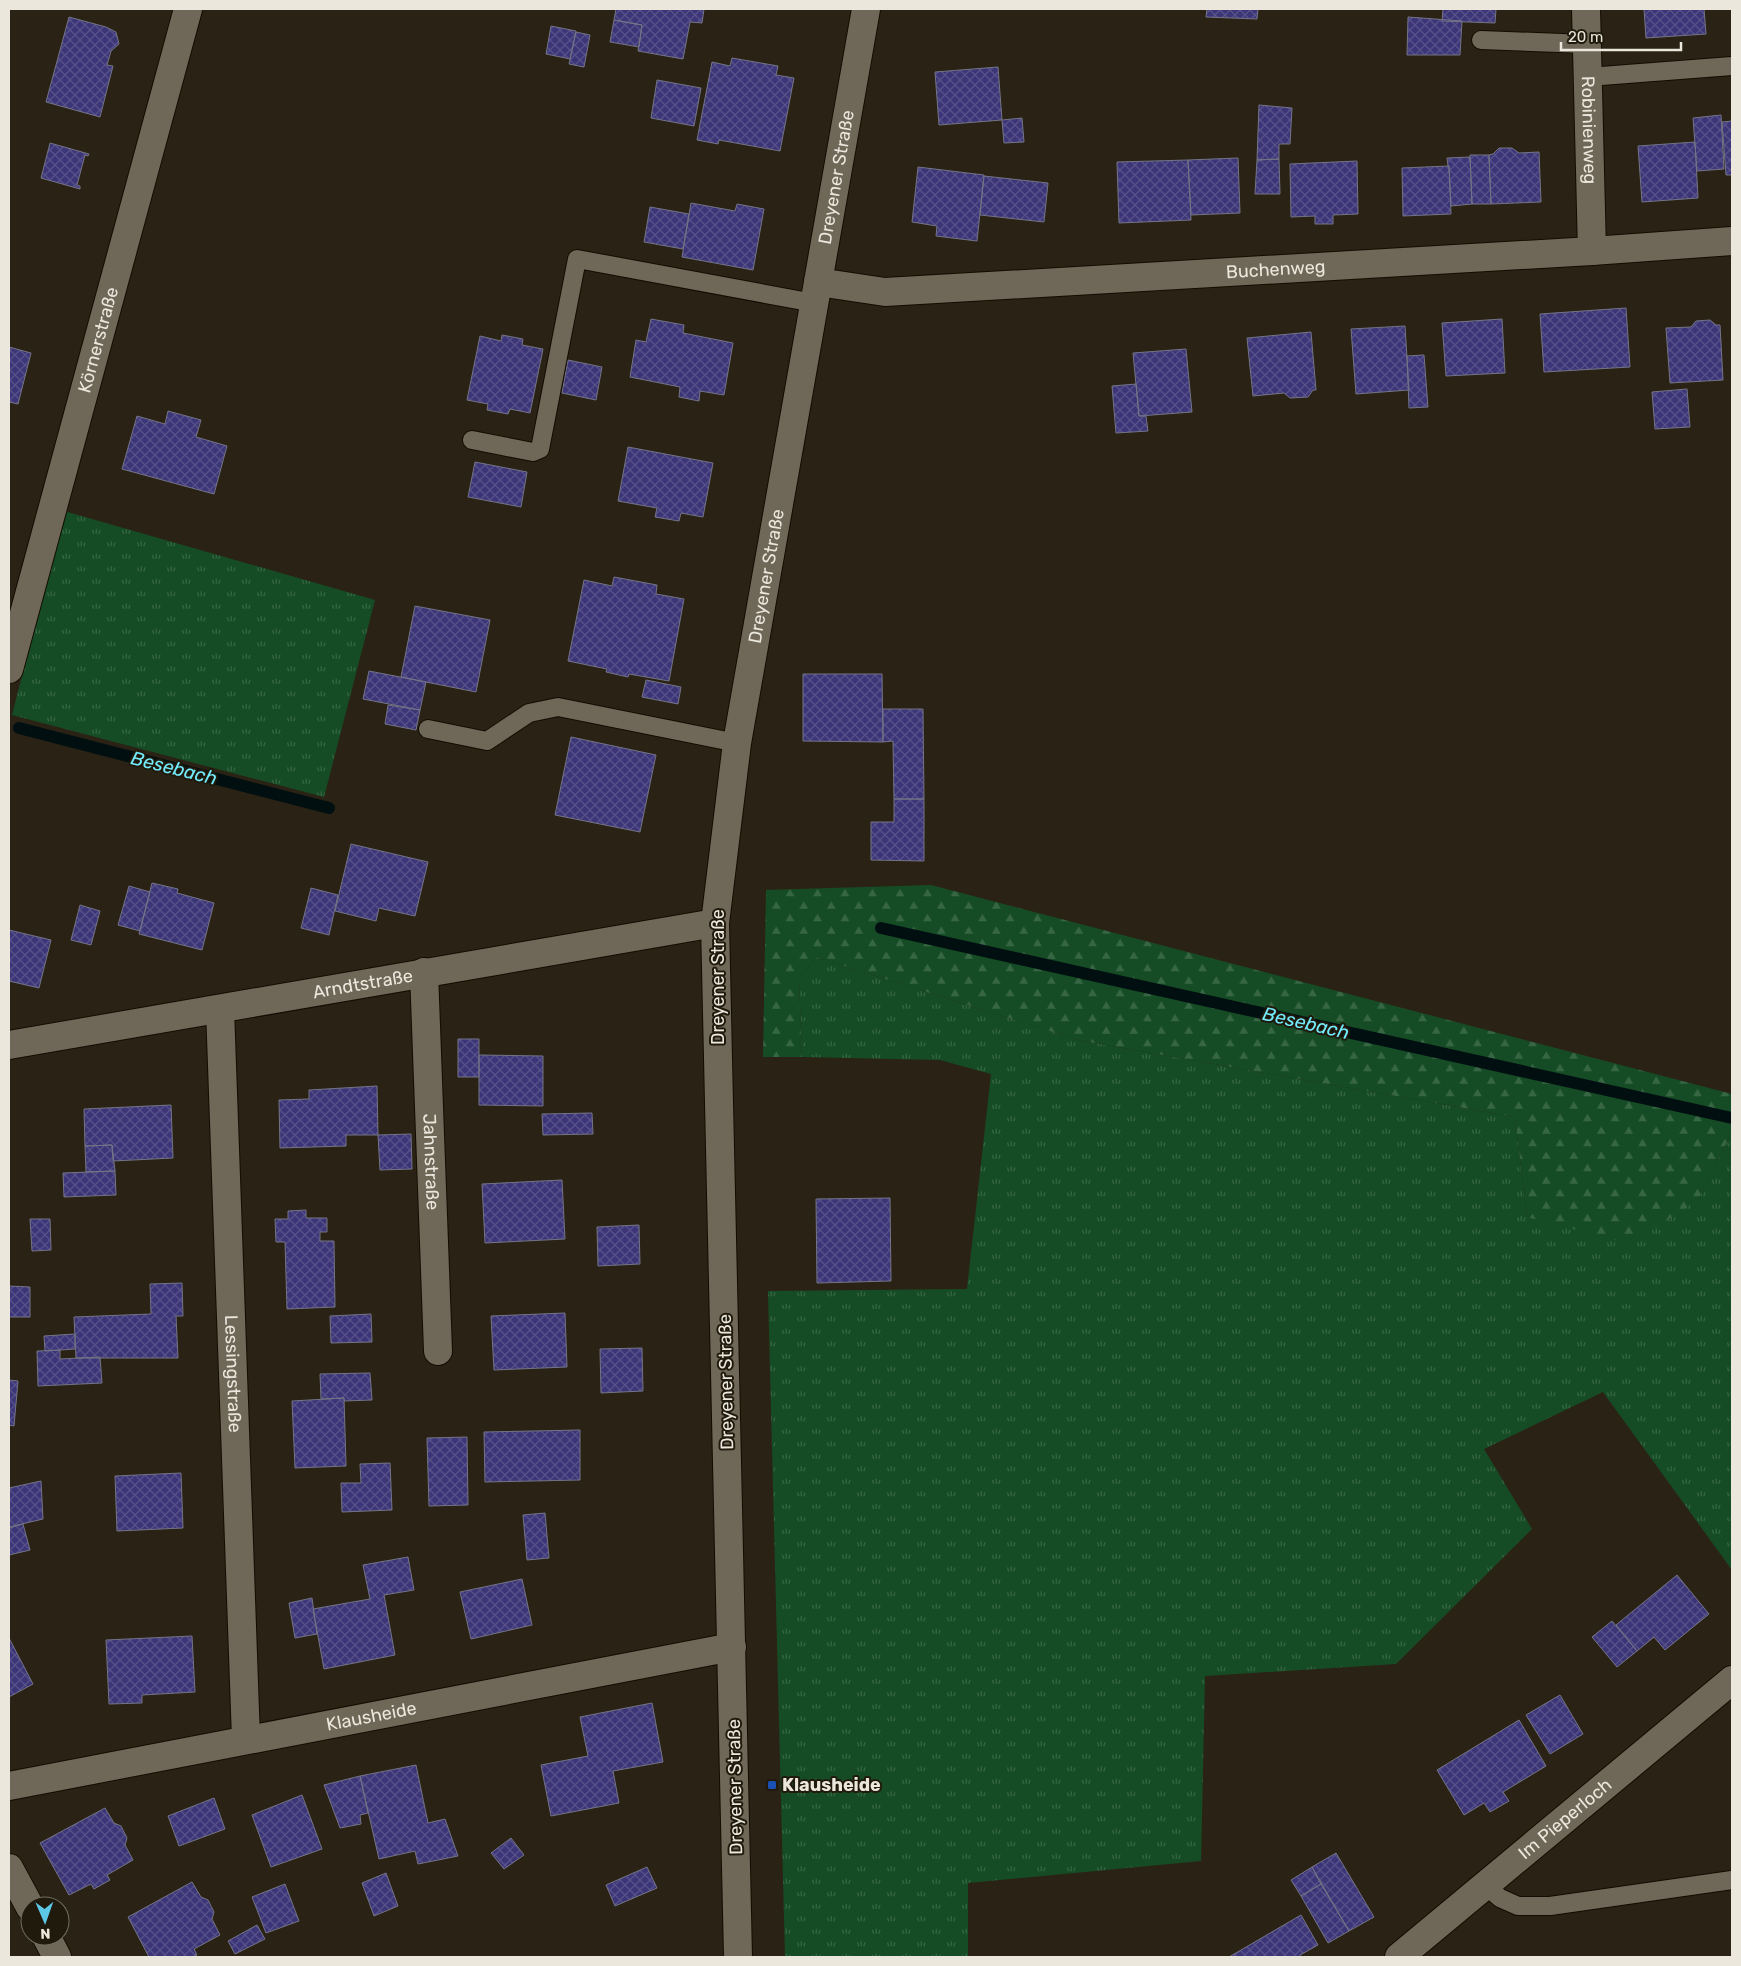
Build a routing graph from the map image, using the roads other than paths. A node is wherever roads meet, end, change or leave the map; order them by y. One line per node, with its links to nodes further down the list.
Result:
1 (188, 9): 12 (street, Körnerstraße)
2 (866, 9): 10 (street, Dreyener Straße)
3 (1586, 9): 5 (street, Robinienweg)
4 (1481, 40): 5 (lane)
5 (1587, 44): 7 (street, Robinienweg)
6 (1732, 66): 7 (lane)
7 (1588, 77): 9 (street, Robinienweg)
8 (1732, 241): 9 (street, Buchenweg)
9 (1592, 251): 10 (street, Buchenweg)
10 (816, 292): 11 (lane); 14 (street, Dreyener Straße)
11 (472, 440)
12 (9, 669)
13 (428, 729): 14 (lane)
14 (737, 743): 15 (street, Dreyener Straße)
15 (715, 923): 16 (street, Arndtstraße); 20 (street, Dreyener Straße)
16 (424, 972): 17 (street, Arndtstraße); 19 (street, Jahnstraße)
17 (220, 1009): 18 (street, Arndtstraße); 22 (street, Lessingstraße)
18 (9, 1045)
19 (438, 1352)
20 (732, 1647): 22 (street, Klausheide); 28 (street, Dreyener Straße)
21 (1732, 1680): 26 (street, Im Pieperloch)
22 (246, 1739): 23 (street, Klausheide)
23 (9, 1786)
24 (9, 1868): 27 (street)
25 (1732, 1880): 26 (lane)
26 (1485, 1885): 29 (street, Im Pieperloch)
27 (24, 1896)
28 (738, 1957)
29 (1399, 1957)

